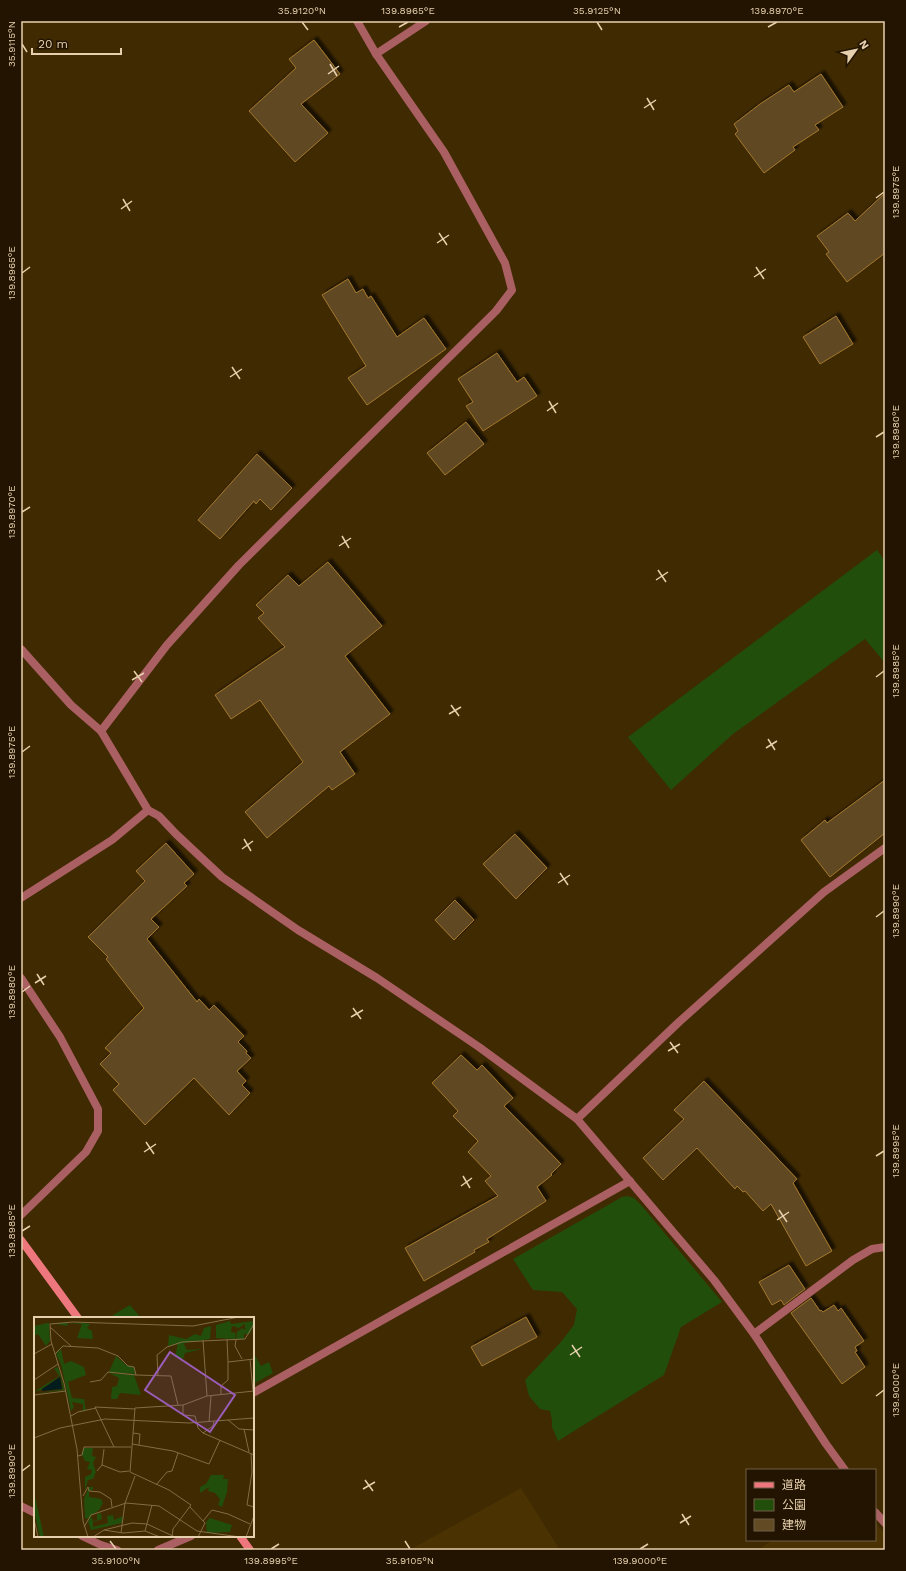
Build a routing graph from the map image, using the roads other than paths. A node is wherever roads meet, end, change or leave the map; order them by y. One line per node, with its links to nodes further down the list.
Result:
1 (357, 21): 3 (street)
2 (426, 21): 3 (street)
3 (376, 54): 5 (street)
4 (21, 650): 5 (street)
5 (101, 731): 6 (street)
6 (148, 810): 8 (street); 10 (street)
7 (885, 848): 10 (street)
8 (21, 898)
9 (21, 978): 12 (street)
10 (577, 1119): 11 (street)
11 (630, 1181): 16 (street); 17 (street)
12 (21, 1215)
13 (21, 1240): 15 (street)
14 (885, 1248): 16 (street)
15 (77, 1317)
16 (754, 1334): 18 (street)
17 (254, 1392)
18 (844, 1469)
19 (21, 1506): 20 (street)
20 (34, 1512)
21 (876, 1513): 22 (street)
22 (885, 1523)
23 (84, 1537): 26 (street)
24 (189, 1537): 27 (street)
25 (241, 1537): 28 (street)
26 (117, 1550)
27 (158, 1550)
28 (250, 1550)

